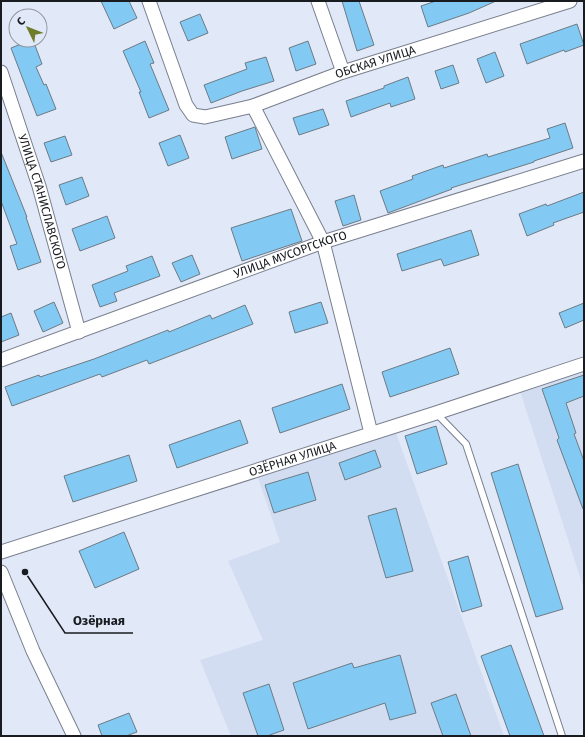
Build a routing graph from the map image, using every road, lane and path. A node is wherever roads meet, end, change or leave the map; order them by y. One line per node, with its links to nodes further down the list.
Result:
1 (149, 1): 6 (street, ОБСКАЯ УЛИЦА)
2 (318, 1): 5 (street)
3 (570, 1): 5 (street, ОБСКАЯ УЛИЦА)
4 (1, 72): 9 (street, УЛИЦА СТАНИСЛАВСКОГО)
5 (343, 72): 6 (street, ОБСКАЯ УЛИЦА)
6 (253, 106): 8 (street)
7 (584, 161): 8 (street, УЛИЦА МУСОРГСКОГО)
8 (323, 242): 9 (street, УЛИЦА МУСОРГСКОГО); 13 (street)
9 (79, 332): 10 (street, УЛИЦА МУСОРГСКОГО)
10 (1, 360)
11 (584, 364): 12 (street, ОЗЁРНАЯ УЛИЦА)
12 (436, 413): 13 (street, ОЗЁРНАЯ УЛИЦА); 17 (lane)
13 (371, 433): 14 (street, ОЗЁРНАЯ УЛИЦА)
14 (1, 552)
15 (1, 572): 16 (street)
16 (74, 736)
17 (562, 736)

